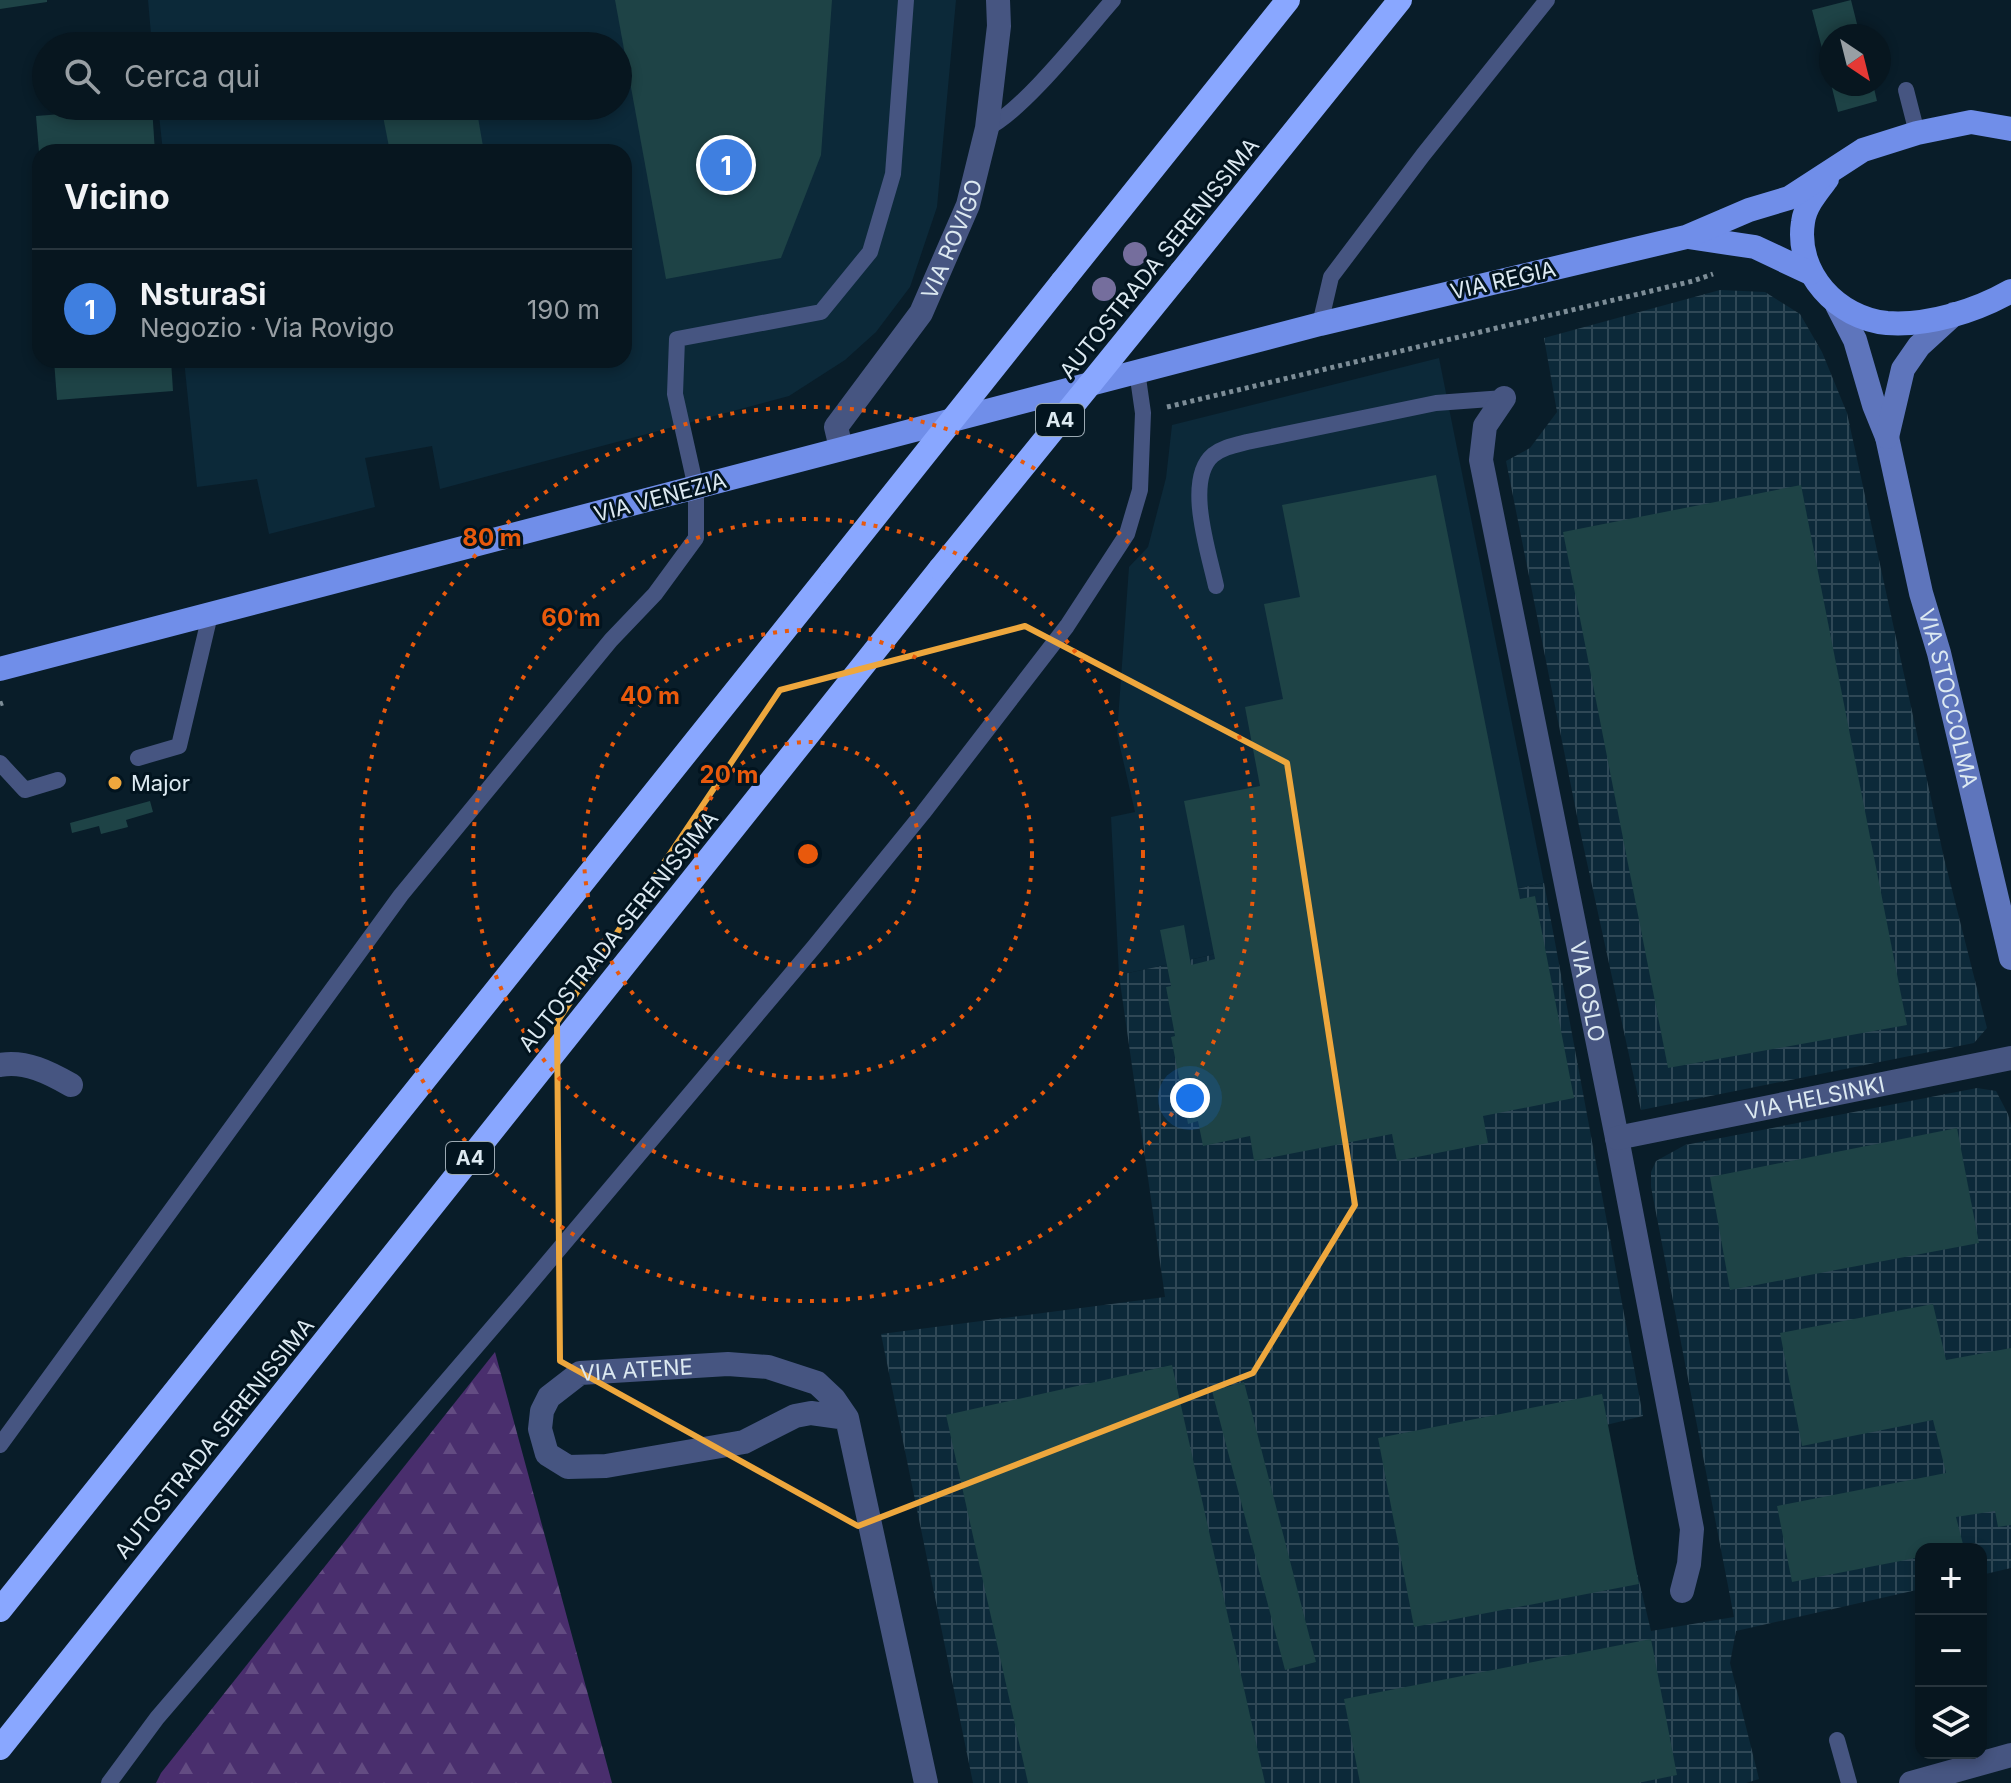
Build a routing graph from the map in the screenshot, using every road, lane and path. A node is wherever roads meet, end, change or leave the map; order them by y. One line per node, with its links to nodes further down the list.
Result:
1 (906, 0): 24 (lane)
2 (998, 0): 8 (street, VIA ROVIGO)
3 (1113, 0): 8 (lane)
4 (1288, 0): 39 (highway, bridge)
5 (1400, 0): 41 (highway, AUTOSTRADA SERENISSIMA / A4, bridge)
6 (1547, 0): 18 (lane)
7 (1906, 90): 10 (lane)
8 (987, 128): 23 (street, VIA ROVIGO)
9 (2011, 129): 10 (main road, VIA REGIA)
10 (1917, 133): 11 (main road, VIA REGIA)
11 (1833, 171): 12 (main road, VIA REGIA); 14 (main road, VIA REGIA)
12 (1686, 237): 13 (main road, VIA REGIA); 18 (main road, VIA REGIA)
13 (1755, 247): 14 (main road, VIA REGIA); 21 (path)
14 (1810, 273): 16 (main road, VIA REGIA)
15 (2011, 291): 17 (main road, VIA REGIA)
16 (1837, 305): 17 (main road, VIA REGIA); 22 (street, VIA STOCCOLMA)
17 (1954, 314): 22 (street, VIA STOCCOLMA)
18 (1320, 324): 19 (main road, VIA VENEZIA)
19 (1137, 371): 21 (lane); 23 (main road, VIA VENEZIA)
20 (1504, 398): 25 (lane); 35 (street, VIA OSLO)
21 (1143, 413): 43 (lane)
22 (1887, 437): 31 (street, VIA STOCCOLMA)
23 (841, 448): 24 (main road, VIA VENEZIA)
24 (696, 488): 26 (main road, VIA VENEZIA); 37 (lane)
25 (1216, 586)
26 (210, 615): 27 (main road, VIA VENEZIA); 28 (lane)
27 (0, 669)
28 (138, 758)
29 (0, 763): 30 (lane)
30 (58, 780)
31 (2011, 958)
32 (2011, 1058): 35 (street, VIA HELSINKI)
33 (0, 1065): 34 (street)
34 (71, 1085)
35 (1617, 1138): 38 (street, VIA OSLO)
36 (847, 1418): 36 (street, VIA ATENE); 44 (street, VIA ATENE)
37 (0, 1445)
38 (1682, 1591)
39 (0, 1610)
40 (1837, 1740): 45 (lane)
41 (0, 1748)
42 (2011, 1755): 46 (street)
43 (109, 1783)
44 (926, 1783)
45 (1849, 1783)
46 (1911, 1783)

